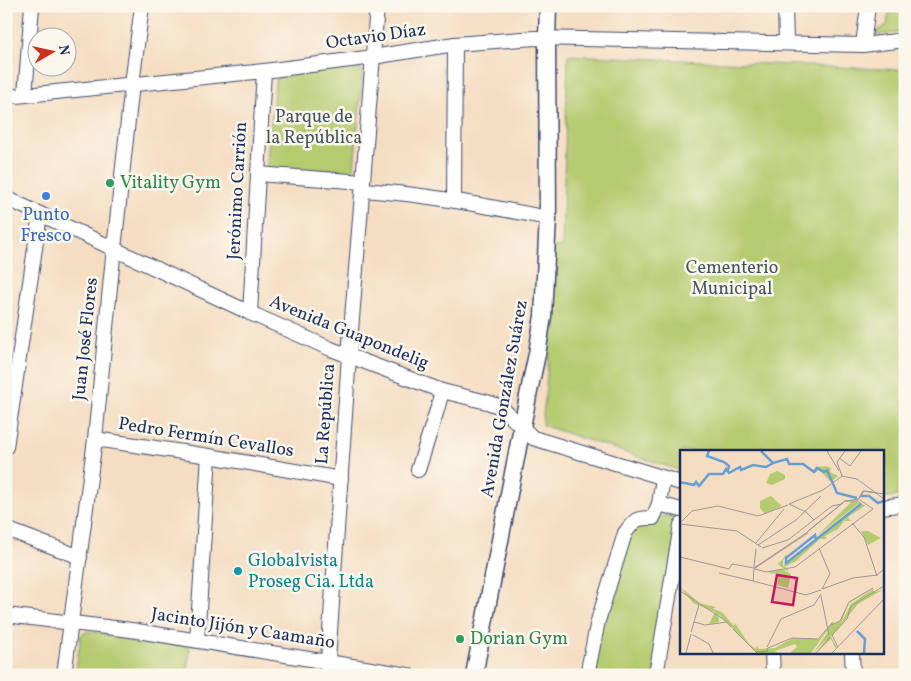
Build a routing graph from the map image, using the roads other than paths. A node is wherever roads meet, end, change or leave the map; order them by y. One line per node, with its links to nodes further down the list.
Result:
1 (32, 6): 15 (street)
2 (142, 6): 14 (street, Juan José Flores)
3 (377, 6): 12 (street, La República)
4 (548, 6): 7 (main road, Avenida González Suárez)
5 (785, 6): 9 (street)
6 (868, 6): 11 (street)
7 (547, 39): 9 (street, Octavio Díaz); 10 (street, Octavio Díaz); 22 (main road, Avenida González Suárez)
8 (905, 40): 11 (street, Octavio Díaz)
9 (786, 43): 11 (street, Octavio Díaz)
10 (455, 44): 12 (street, Octavio Díaz); 20 (street)
11 (863, 45)
12 (374, 57): 13 (street, Octavio Díaz); 18 (street, La República)
13 (264, 71): 14 (street, Octavio Díaz); 17 (street, Jerónimo Carrión)
14 (132, 84): 15 (street, Octavio Díaz); 23 (street, Juan José Flores)
15 (25, 95): 16 (street, Octavio Díaz)
16 (6, 97)
17 (258, 174): 18 (street); 24 (street, Jerónimo Carrión)
18 (363, 186): 20 (street); 25 (street, La República)
19 (6, 198): 21 (street, Avenida Guapondelig)
20 (454, 200): 22 (street)
21 (40, 214): 23 (street, Avenida Guapondelig); 29 (street)
22 (548, 218): 27 (main road, Avenida González Suárez)
23 (115, 250): 24 (street, Avenida Guapondelig); 28 (street, Juan José Flores)
24 (250, 313): 25 (street, Avenida Guapondelig)
25 (349, 356): 26 (street, Avenida Guapondelig); 33 (street, La República)
26 (442, 391): 27 (street, Avenida Guapondelig); 31 (street)
27 (522, 428): 32 (street, Avenida Guapondelig); 50 (main road, Avenida González Suárez)
28 (95, 439): 30 (street, Pedro Fermín Cevallos); 41 (street, Juan José Flores)
29 (6, 447)
30 (209, 456): 33 (street, Pedro Fermín Cevallos); 44 (street)
31 (418, 470)
32 (663, 478): 34 (street, Avenida Guapondelig); 35 (street)
33 (341, 479): 47 (street, La República)
34 (680, 483)
35 (659, 504): 38 (street); 51 (street)
36 (905, 504): 37 (street)
37 (884, 507)
38 (680, 510)
39 (6, 529): 41 (street)
40 (680, 531): 52 (street)
41 (80, 557): 43 (street, Juan José Flores)
42 (6, 615): 43 (street, Jacinto Jijón y Caamaño)
43 (72, 623): 44 (street, Jacinto Jijón y Caamaño); 48 (street, Juan José Flores)
44 (197, 640): 47 (street, Jacinto Jijón y Caamaño)
45 (772, 654): 53 (street)
46 (852, 654): 54 (street)
47 (328, 668): 49 (street, Jacinto Jijón y Caamaño)
48 (64, 675)
49 (408, 675)
50 (474, 675)
51 (587, 675)
52 (656, 675)
53 (773, 675)
54 (853, 675)

